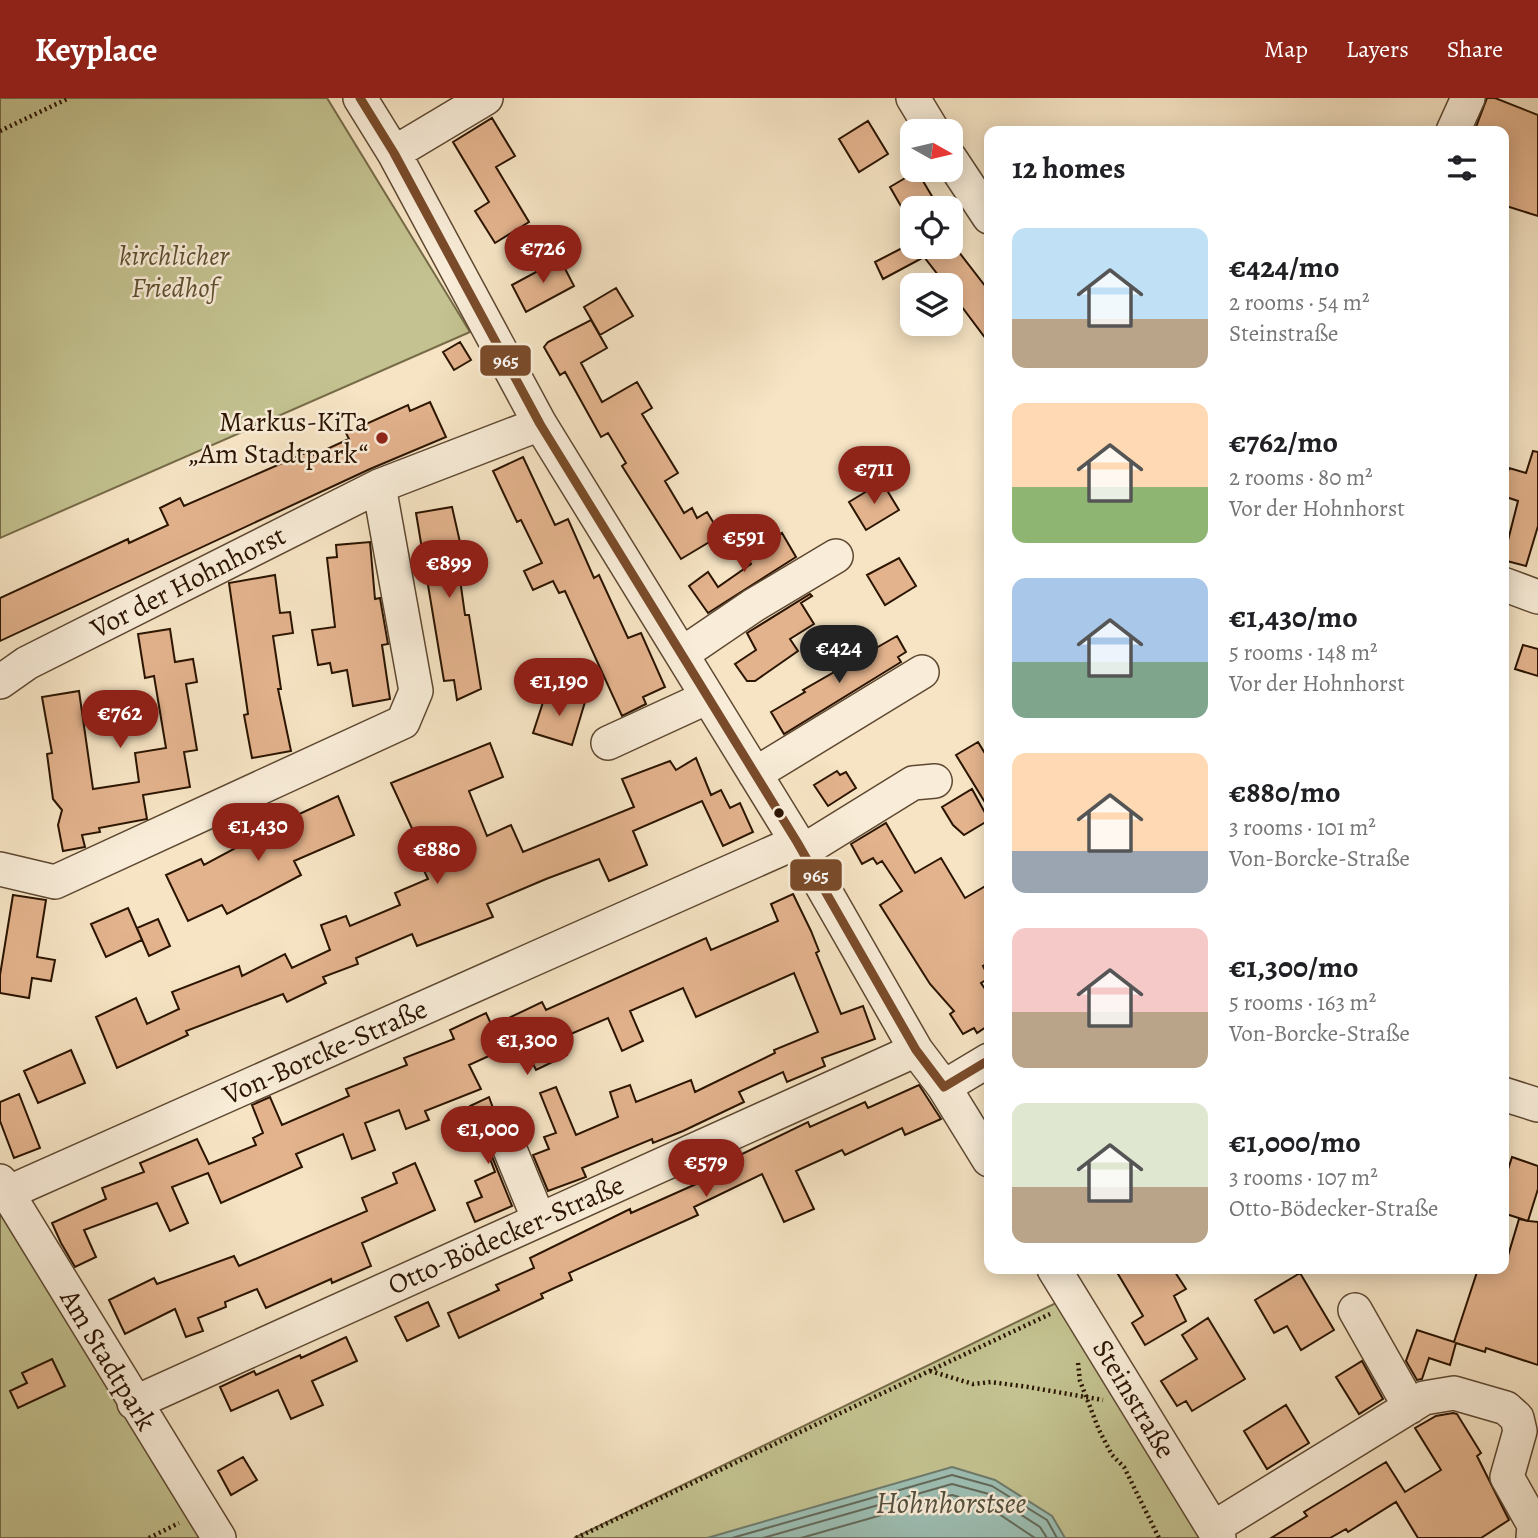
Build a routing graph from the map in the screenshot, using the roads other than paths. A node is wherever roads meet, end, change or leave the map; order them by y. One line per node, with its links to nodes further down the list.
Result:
1 (360, 98): 7 (street)
2 (485, 98): 7 (street)
3 (913, 98): 5 (street)
4 (1468, 98): 6 (street)
5 (926, 119)
6 (1455, 126)
7 (394, 153): 10 (street)
8 (963, 178): 9 (street)
9 (984, 209)
10 (540, 424): 11 (street, Vor der Hohnhorst); 15 (street)
11 (379, 486): 17 (street, Vor der Hohnhorst); 23 (street)
12 (836, 556): 15 (street)
13 (1509, 586): 14 (street)
14 (1538, 597)
15 (682, 654): 18 (street)
16 (922, 672): 20 (street)
17 (0, 682)
18 (708, 697): 19 (street); 20 (street)
19 (608, 743)
20 (755, 774): 22 (street)
21 (934, 781): 22 (street, Von-Borcke-Straße)
22 (800, 847): 24 (street); 31 (street, Von-Borcke-Straße)
23 (0, 869)
24 (916, 1050): 26 (street); 32 (street, Otto-Bödecker-Straße)
25 (984, 1063): 26 (street)
26 (944, 1087): 30 (street)
27 (1509, 1096): 28 (street)
28 (1538, 1105)
29 (509, 1147): 32 (street)
30 (984, 1152)
31 (4, 1187): 35 (street, Am Stadtpark)
32 (539, 1220): 35 (street, Otto-Bödecker-Straße)
33 (1057, 1274): 37 (street, Steinstraße)
34 (1355, 1310): 36 (street)
35 (134, 1403): 38 (street, Am Stadtpark)
36 (1410, 1407): 37 (street, Steinstraße); 39 (street, Steinstraße)
37 (1216, 1533)
38 (219, 1538)
39 (1533, 1538)

